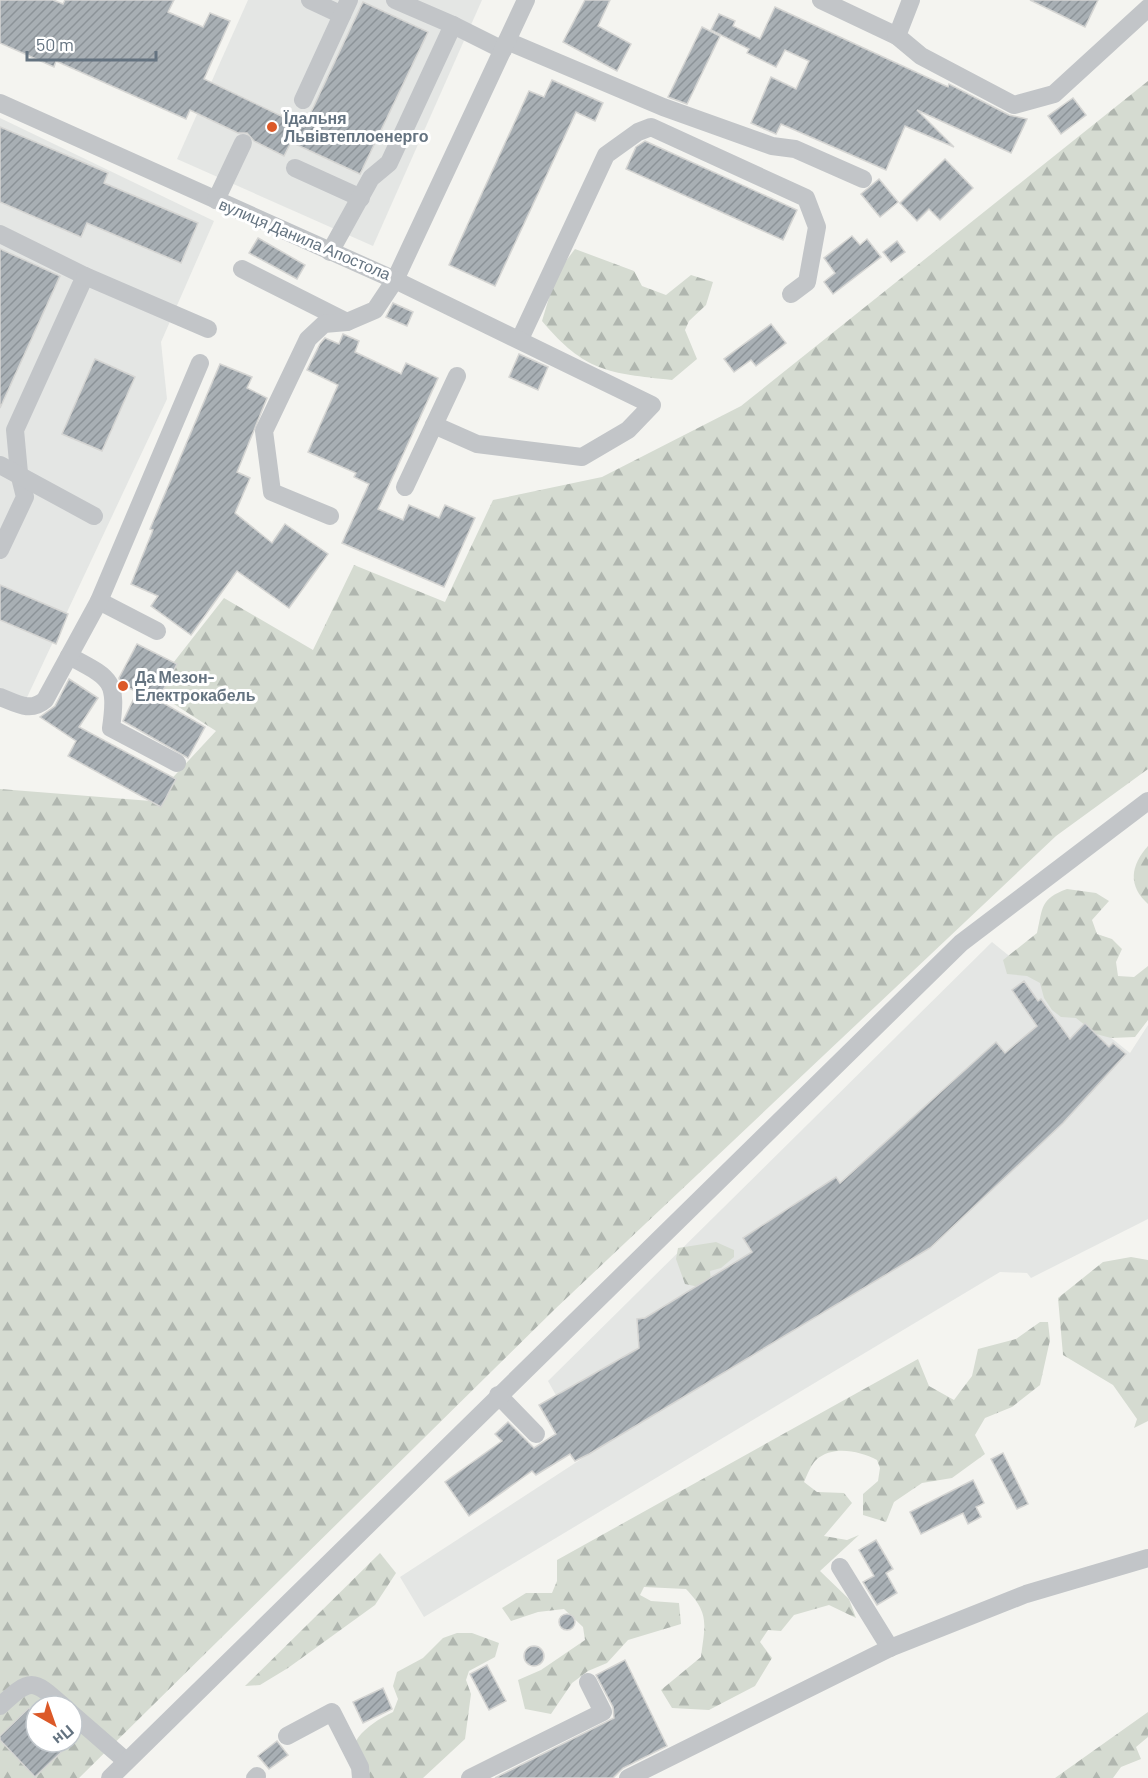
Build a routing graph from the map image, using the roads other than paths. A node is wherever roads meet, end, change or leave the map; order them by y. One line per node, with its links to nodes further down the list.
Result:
1 (310, 0): 6 (street)
2 (394, 0): 8 (street)
3 (526, 0): 10 (street, вулиця Данила Апостола)
4 (821, 0): 9 (street)
5 (911, 0): 9 (street)
6 (345, 8): 11 (street)
7 (1148, 8): 9 (street)
8 (453, 25): 10 (street); 16 (street)
9 (897, 36)
10 (505, 45): 15 (street); 22 (street, вулиця Данила Апостола)
11 (303, 100)
12 (0, 103): 17 (street, вулиця Данила Апостола)
13 (243, 143): 17 (street)
14 (295, 168): 16 (street)
15 (863, 179)
16 (362, 198): 19 (street)
17 (216, 200): 19 (street, вулиця Данила Апостола)
18 (0, 234): 21 (street)
19 (330, 252): 22 (street, вулиця Данила Апостола)
20 (242, 270): 24 (street)
21 (85, 276): 25 (street); 31 (street)
22 (395, 280): 24 (street); 26 (street)
23 (791, 294): 26 (street)
24 (347, 322): 34 (street)
25 (208, 329)
26 (520, 339): 29 (street)
27 (200, 363): 36 (street)
28 (457, 376): 29 (street)
29 (434, 425): 32 (street)
30 (0, 465): 31 (street)
31 (19, 473): 33 (street); 35 (street)
32 (405, 487)
33 (94, 516)
34 (330, 516)
35 (0, 550)
36 (99, 601): 37 (street); 38 (street)
37 (157, 631)
38 (69, 656): 39 (street); 40 (street)
39 (0, 697)
40 (177, 763)
41 (1148, 801): 42 (street)
42 (498, 1395): 43 (street); 52 (street)
43 (536, 1434)
44 (1148, 1558): 46 (street)
45 (840, 1567): 46 (street)
46 (890, 1648): 56 (street)
47 (588, 1682): 55 (street)
48 (50, 1694): 49 (street)
49 (0, 1706)
50 (84, 1724): 52 (street)
51 (287, 1736): 54 (street)
52 (126, 1761): 53 (street)
53 (110, 1778)
54 (361, 1778)
55 (470, 1778)
56 (628, 1778)

